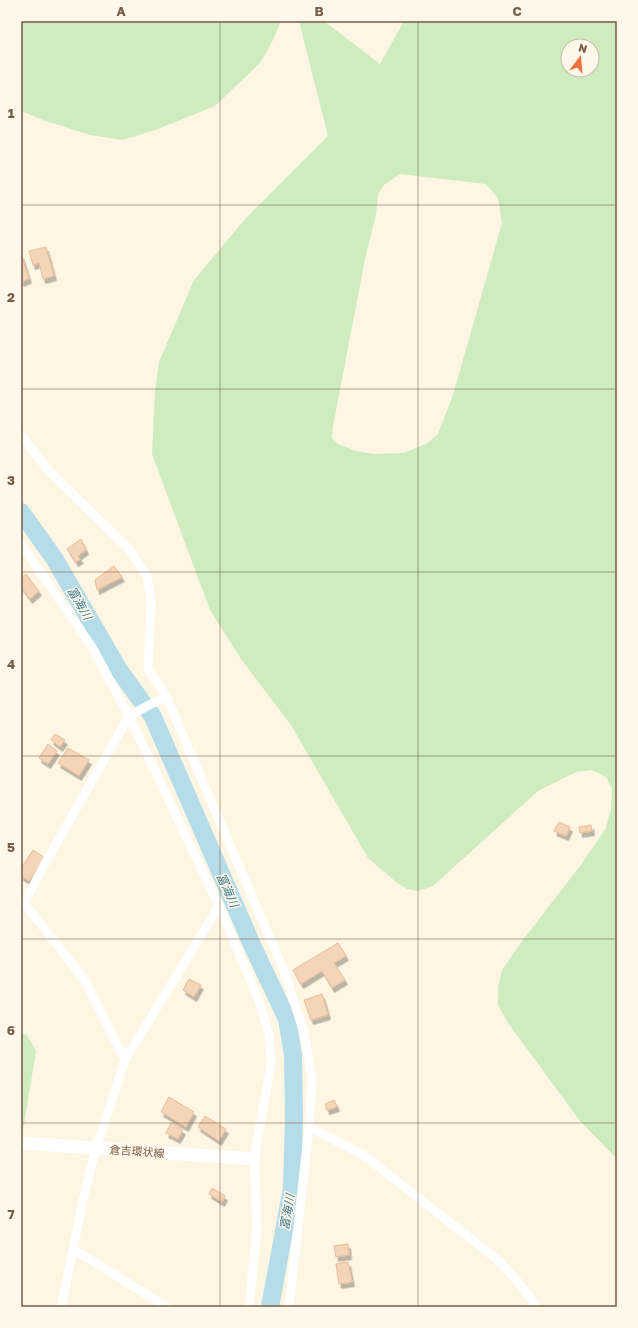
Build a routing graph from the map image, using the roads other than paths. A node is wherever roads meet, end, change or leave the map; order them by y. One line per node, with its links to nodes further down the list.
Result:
1 (21, 435): 3 (street)
2 (21, 544): 4 (street)
3 (164, 696): 4 (street); 7 (street)
4 (132, 715): 5 (street); 6 (street)
5 (219, 906): 6 (street); 10 (street)
6 (125, 1060): 9 (street)
7 (309, 1127): 15 (street); 16 (street)
8 (21, 1143): 9 (main road, 倉吉環状線)
9 (96, 1148): 10 (main road, 倉吉環状線); 11 (street)
10 (254, 1159): 14 (street)
11 (73, 1250): 12 (street); 13 (street)
12 (62, 1307)
13 (167, 1307)
14 (249, 1307)
15 (289, 1307)
16 (537, 1307)

